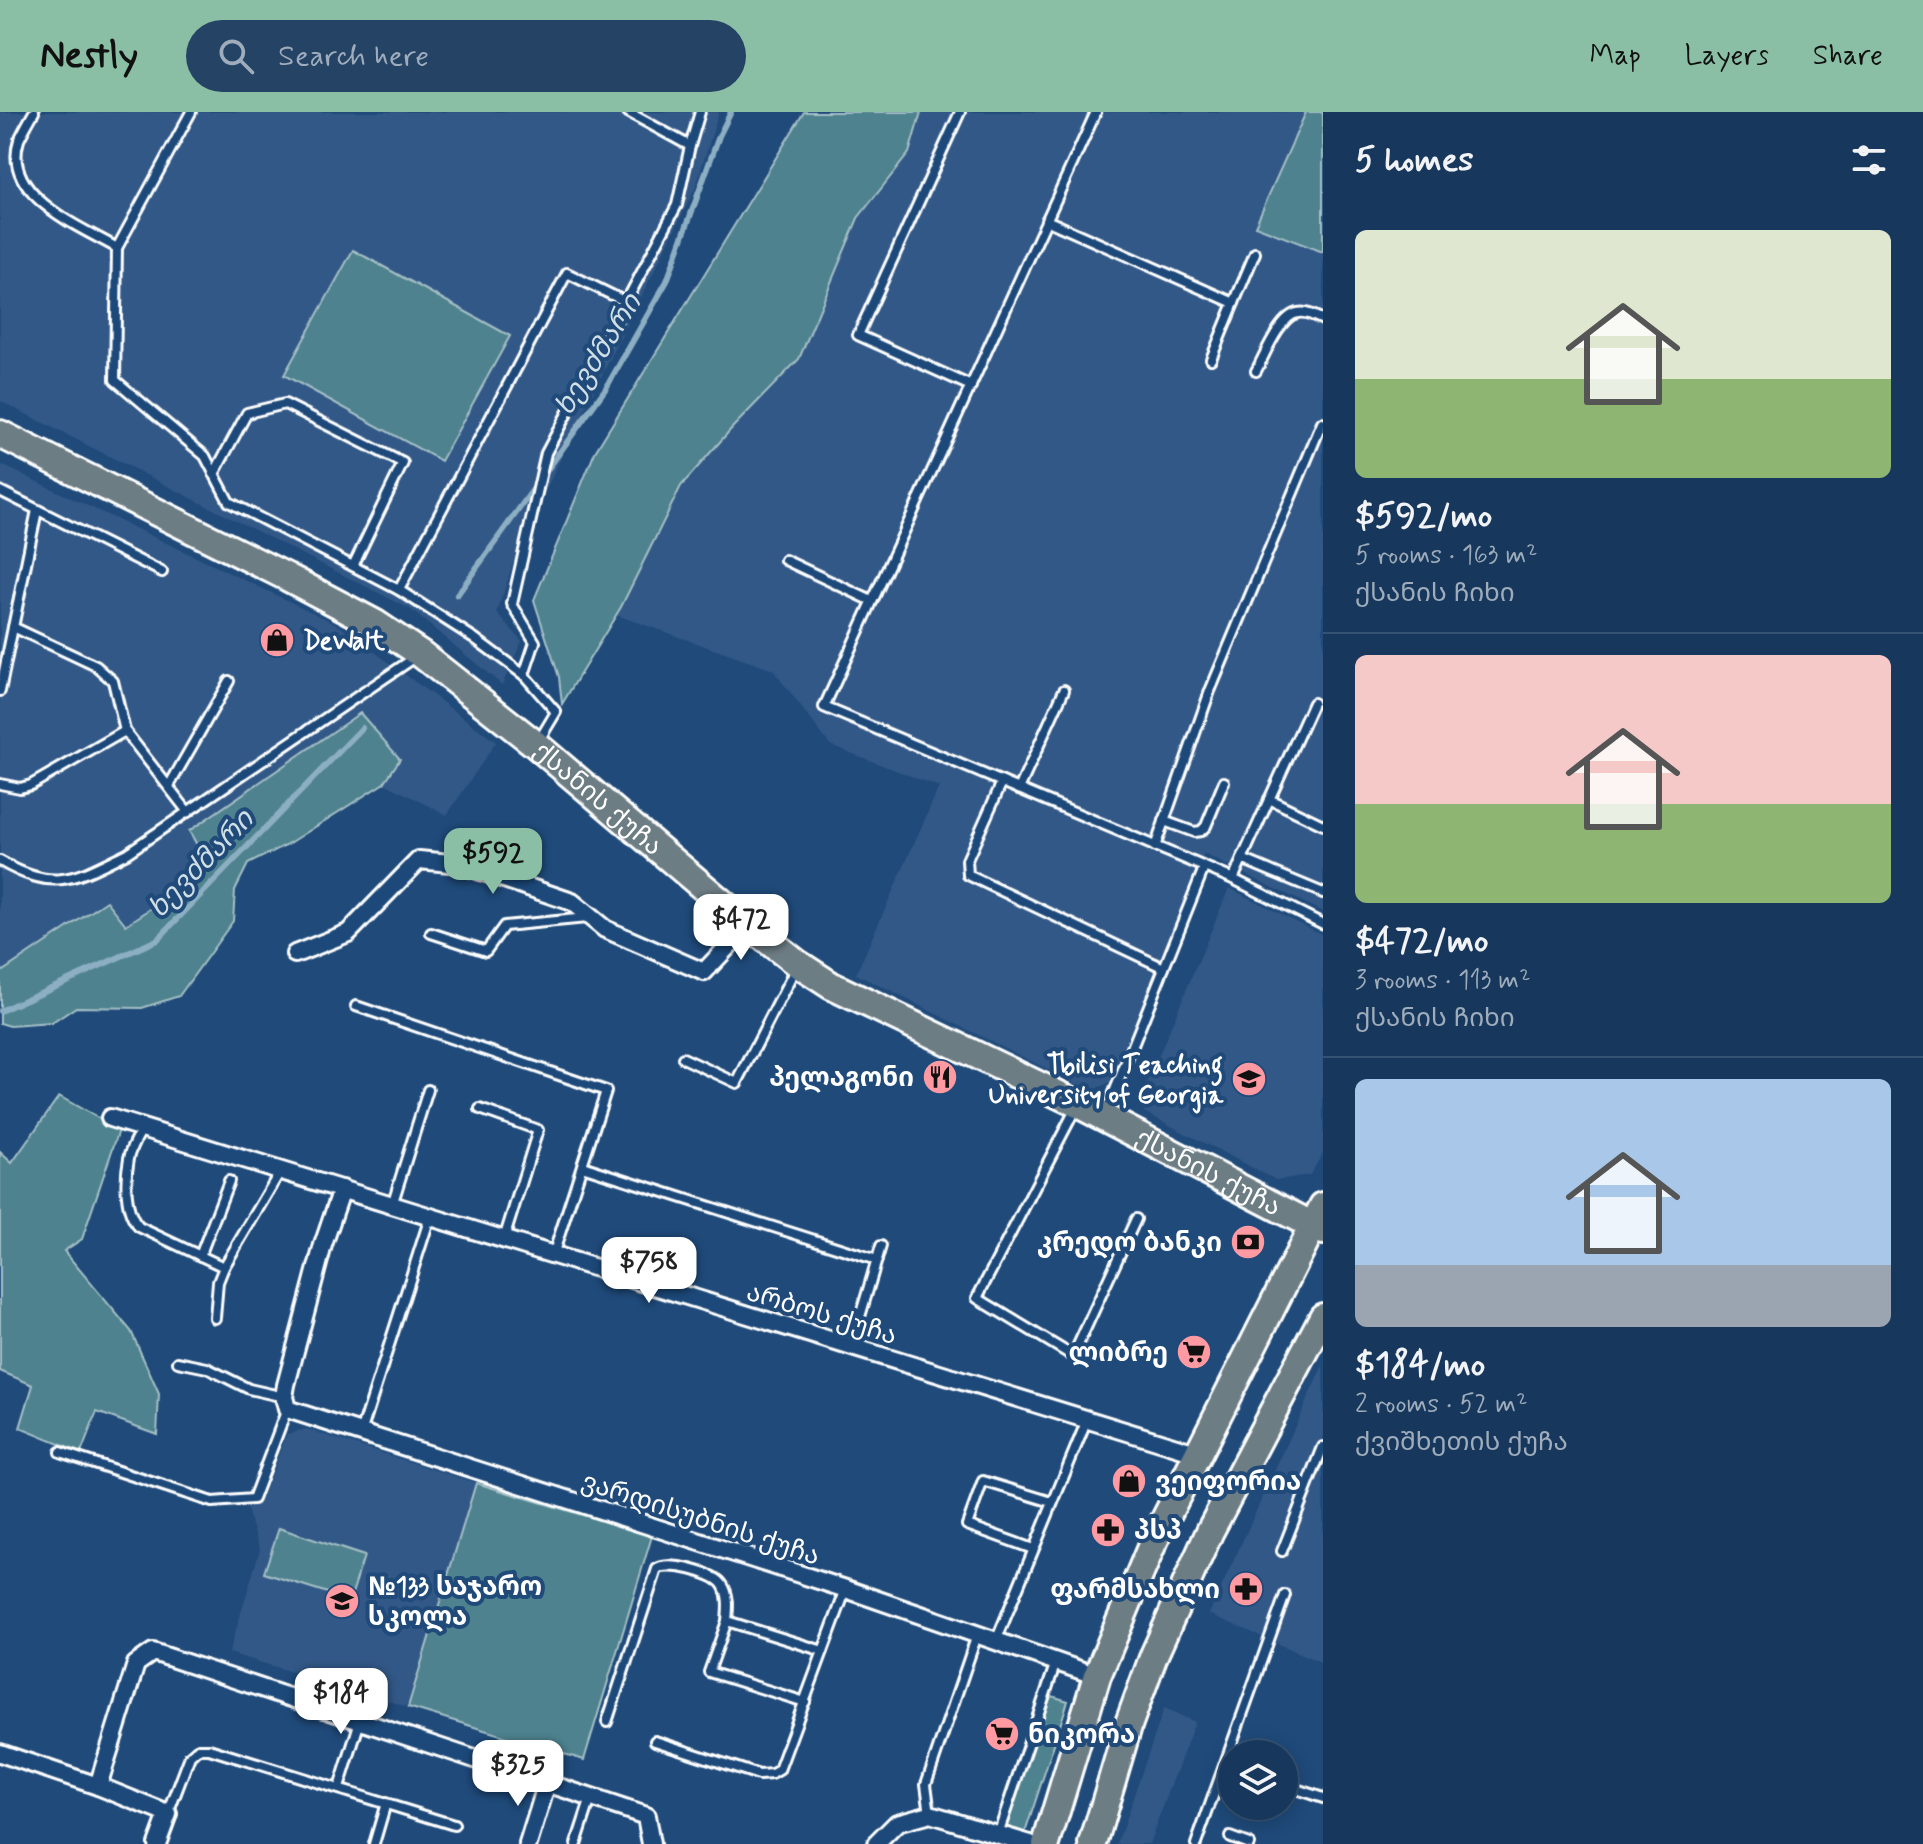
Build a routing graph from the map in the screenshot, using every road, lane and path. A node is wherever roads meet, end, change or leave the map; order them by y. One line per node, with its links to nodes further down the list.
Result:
1 (34, 112): 9 (lane)
2 (191, 112): 9 (lane)
3 (628, 112): 7 (lane)
4 (700, 112): 7 (lane)
5 (960, 112): 16 (lane)
6 (1096, 112): 8 (lane)
7 (690, 146): 11 (lane)
8 (1046, 220): 12 (lane); 16 (lane)
9 (117, 248): 19 (lane)
10 (1255, 253): 12 (lane)
11 (626, 302): 25 (lane); 29 (lane)
12 (1234, 303): 14 (lane)
13 (1323, 320): 15 (lane)
14 (1211, 359)
15 (1256, 371)
16 (971, 386): 26 (lane)
17 (1322, 423): 43 (lane)
18 (0, 434): 28 (main road, ქსანის ქუჩა)
19 (214, 474): 23 (lane); 23 (lane)
20 (0, 491): 21 (lane)
21 (37, 510): 24 (lane); 27 (lane)
22 (785, 560): 26 (lane)
23 (353, 566): 25 (lane)
24 (162, 572)
25 (399, 590): 29 (lane)
26 (872, 601): 36 (lane)
27 (13, 627): 32 (lane); 34 (lane)
28 (421, 654): 35 (main road, ქსანის ქუჩა); 42 (lane)
29 (524, 675): 35 (lane)
30 (229, 681): 39 (lane)
31 (1064, 690): 40 (lane)
32 (0, 691)
33 (1313, 703): 41 (lane)
34 (125, 731): 38 (lane); 39 (lane)
35 (535, 744): 53 (main road, ქსანის ქუჩა)
36 (1002, 782): 40 (lane); 57 (lane)
37 (1224, 782): 43 (lane)
38 (0, 784)
39 (169, 786): 42 (lane)
40 (1019, 789): 45 (lane)
41 (1269, 799): 44 (lane); 46 (lane)
42 (188, 812): 47 (lane)
43 (1164, 821): 45 (lane)
44 (1323, 825)
45 (1155, 847): 48 (lane)
46 (1242, 859): 49 (lane); 50 (lane)
47 (0, 861)
48 (1204, 868): 49 (lane); 57 (lane)
49 (1233, 879): 52 (lane)
50 (1323, 893)
51 (588, 917): 53 (street); 54 (lane); 55 (street)
52 (1323, 924)
53 (748, 925): 56 (main road, ქსანის ქუჩა)
54 (431, 933)
55 (295, 954)
56 (798, 964): 59 (lane); 61 (main road, ქსანის ქუჩა)
57 (1164, 968): 63 (lane)
58 (356, 1006): 66 (lane)
59 (683, 1058)
60 (428, 1090): 70 (lane)
61 (1078, 1104): 63 (main road, ქსანის ქუჩა); 72 (lane)
62 (480, 1109): 74 (lane)
63 (1104, 1117): 73 (main road, ქსანის ქუჩა)
64 (110, 1118): 65 (street, არბოს ქუჩა)
65 (142, 1128): 67 (street, არბოს ქუჩა); 77 (lane)
66 (582, 1166): 76 (lane); 78 (lane)
67 (281, 1170): 69 (street, არბოს ქუჩა); 79 (lane)
68 (229, 1181): 77 (lane)
69 (342, 1189): 70 (street, არბოს ქუჩა); 84 (street)
70 (392, 1205): 71 (street, არბოს ქუჩა)
71 (430, 1217): 74 (street, არბოს ქუჩა); 86 (lane)
72 (1136, 1219)
73 (1320, 1221): 89 (main road)
74 (504, 1239): 76 (street, არბოს ქუჩა)
75 (881, 1246): 78 (lane)
76 (553, 1255): 82 (street, არბოს ქუჩა)
77 (200, 1256): 79 (lane)
78 (877, 1260): 82 (lane)
79 (224, 1267): 80 (lane)
80 (215, 1318)
81 (1322, 1326): 101 (main road)
82 (851, 1347): 85 (street, არბოს ქუჩა)
83 (178, 1362): 84 (lane)
84 (286, 1403): 86 (street, ვარდისუბნის ქუჩა); 88 (lane)
85 (1088, 1419): 89 (street, არბოს ქუჩა); 90 (lane)
86 (361, 1434): 93 (street, ვარდისუბნის ქუჩა)
87 (1323, 1447): 92 (lane)
88 (60, 1452)
89 (1199, 1454): 98 (main road)
90 (1052, 1502): 91 (lane); 91 (lane)
91 (1033, 1549): 97 (lane)
92 (1282, 1551)
93 (846, 1589): 96 (street, ვარდისუბნის ქუჩა); 99 (lane)
94 (1285, 1595): 131 (lane)
95 (727, 1621): 99 (lane); 103 (lane); 106 (lane)
96 (977, 1635): 97 (street, ვარდისუბნის ქუჩა); 118 (lane)
97 (996, 1641): 100 (street, ვარდისუბნის ქუჩა)
98 (1109, 1649): 101 (main road); 102 (main road)
99 (823, 1651): 103 (lane)
100 (1056, 1662): 102 (street, ვარდისუბნის ქუჩა); 120 (lane)
101 (1151, 1663): 107 (main road)
102 (1097, 1676): 104 (main road)
103 (805, 1702): 108 (lane)
104 (1089, 1707): 107 (main road); 129 (main road)
105 (360, 1721): 110 (street); 111 (street); 112 (lane)
106 (607, 1722)
107 (1129, 1723): 130 (main road)
108 (655, 1741)
109 (0, 1753): 111 (street)
110 (547, 1783): 114 (street); 124 (street)
111 (98, 1786): 117 (street)
112 (339, 1788): 116 (lane); 117 (lane)
113 (1298, 1790): 115 (lane)
114 (591, 1798): 125 (lane); 126 (street)
115 (1323, 1798)
116 (386, 1803): 119 (lane); 123 (lane)
117 (168, 1814): 122 (street)
118 (930, 1814): 120 (street); 127 (street)
119 (454, 1825)
120 (998, 1834): 128 (street)
121 (1230, 1837): 132 (lane)
122 (157, 1844)
123 (374, 1844)
124 (528, 1844)
125 (576, 1844)
126 (651, 1844)
127 (876, 1844)
128 (1030, 1844)
129 (1046, 1844)
130 (1093, 1844)
131 (1196, 1844)
132 (1249, 1844)

